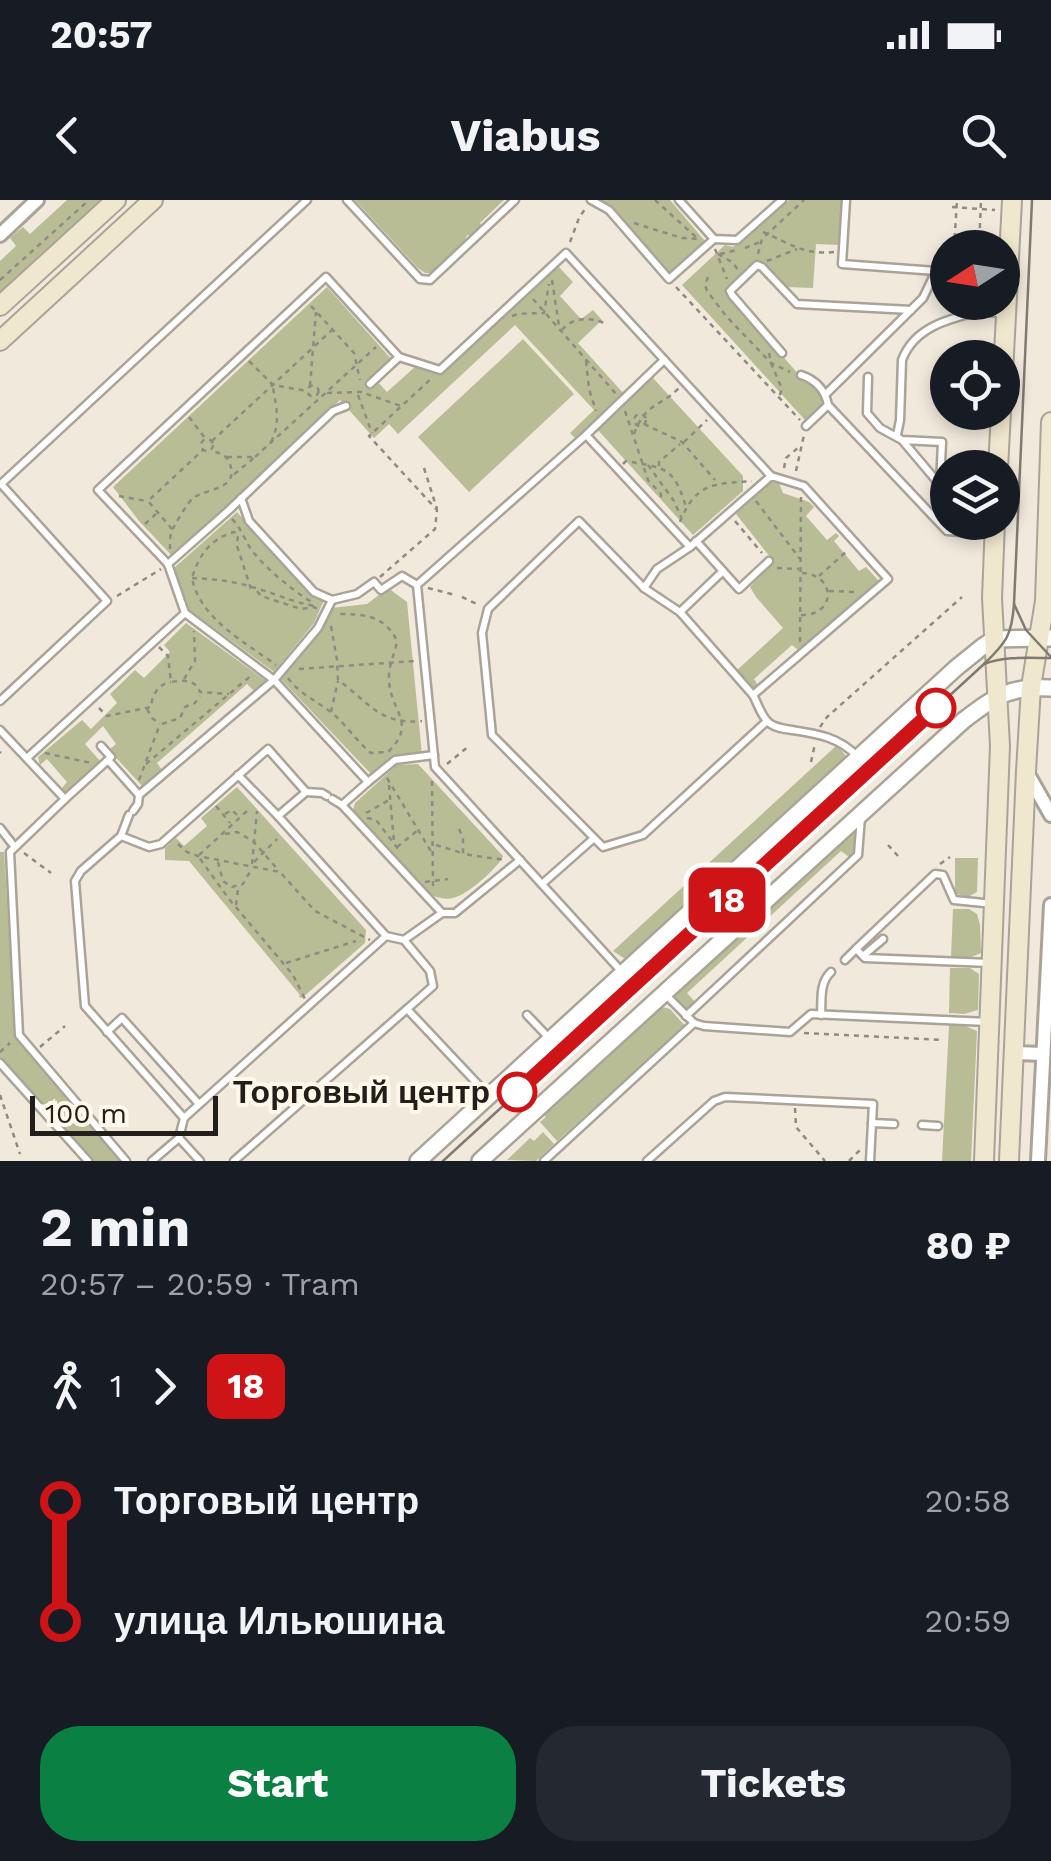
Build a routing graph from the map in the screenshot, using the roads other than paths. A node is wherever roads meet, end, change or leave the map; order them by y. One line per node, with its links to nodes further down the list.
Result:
1 (36, 200): 11 (street)
2 (116, 200): 15 (main road)
3 (153, 200): 18 (main road)
4 (307, 200): 52 (lane)
5 (348, 200): 6 (lane)
6 (515, 200)
7 (591, 200): 12 (lane)
8 (679, 200): 12 (lane)
9 (782, 200): 12 (lane)
10 (846, 200): 13 (lane)
11 (0, 235)
12 (714, 238)
13 (930, 271)
14 (930, 284): 16 (lane)
15 (0, 306)
16 (911, 310): 19 (lane); 25 (lane)
17 (946, 320): 31 (lane)
18 (0, 340)
19 (782, 353)
20 (400, 357): 21 (lane); 24 (lane); 37 (lane)
21 (664, 360): 30 (lane); 32 (lane)
22 (799, 375): 25 (lane)
23 (868, 376): 31 (lane)
24 (370, 384)
25 (826, 394): 26 (lane)
26 (828, 405): 29 (lane); 34 (lane)
27 (346, 406): 33 (lane)
28 (1051, 422): 45 (main road)
29 (806, 426)
30 (586, 435): 36 (lane); 40 (lane)
31 (900, 438): 31 (lane)
32 (771, 476): 36 (lane); 50 (lane)
33 (241, 498): 37 (lane); 42 (lane)
34 (930, 513)
35 (994, 540): 46 (main road)
36 (693, 544): 39 (lane); 41 (lane)
37 (168, 564): 44 (lane)
38 (770, 564): 39 (lane)
39 (723, 571): 43 (lane)
40 (417, 585): 42 (lane); 56 (lane)
41 (644, 588): 43 (lane); 72 (lane)
42 (332, 600): 47 (lane)
43 (680, 612): 50 (lane)
44 (185, 613): 47 (lane); 58 (lane)
45 (1046, 638): 46 (street); 48 (main road)
46 (994, 640): 51 (main road); 57 (street)
47 (274, 680): 62 (lane); 64 (lane)
48 (1031, 687): 49 (street); 51 (street); 60 (main road)
49 (1051, 688)
50 (753, 695): 53 (lane)
51 (998, 695): 67 (street); 76 (main road)
52 (0, 701)
53 (767, 722): 57 (lane); 72 (lane)
54 (0, 730): 58 (lane)
55 (101, 746): 59 (lane)
56 (434, 755): 62 (lane); 74 (lane)
57 (858, 757): 87 (street)
58 (27, 758): 65 (lane)
59 (105, 763): 64 (lane); 65 (lane)
60 (1026, 771): 68 (street); 99 (main road)
61 (238, 775): 63 (lane); 69 (lane); 71 (lane)
62 (368, 782): 66 (lane)
63 (306, 792): 66 (lane); 69 (lane)
64 (137, 793): 71 (lane)
65 (64, 800): 73 (lane)
66 (342, 805): 78 (lane)
67 (862, 813): 88 (street); 93 (lane)
68 (1051, 815)
69 (278, 816): 79 (lane)
70 (0, 828): 73 (lane)
71 (121, 836): 96 (lane)
72 (592, 838): 75 (lane)
73 (14, 846): 111 (lane)
74 (520, 860): 75 (lane); 78 (lane)
75 (542, 884): 87 (lane)
76 (994, 904): 82 (lane); 85 (main road)
77 (1051, 905): 90 (street)
78 (442, 913): 80 (lane)
79 (386, 936): 80 (lane); 102 (lane)
80 (404, 940): 89 (lane)
81 (884, 940): 83 (lane)
82 (856, 949): 83 (lane); 84 (lane)
83 (863, 956): 85 (lane)
84 (844, 960)
85 (992, 963): 94 (main road)
86 (831, 972): 92 (lane)
87 (623, 973): 97 (street)
88 (664, 993): 93 (lane); 109 (street)
89 (408, 1009): 101 (lane); 114 (lane)
90 (1048, 1011): 98 (street)
91 (527, 1014): 97 (lane)
92 (821, 1015): 94 (lane); 95 (lane)
93 (686, 1016): 95 (lane)
94 (989, 1022): 119 (main road)
95 (694, 1024): 116 (lane)
96 (107, 1032): 102 (lane); 103 (lane)
97 (550, 1040): 101 (street)
98 (1046, 1046): 99 (street); 121 (street)
99 (1014, 1053): 120 (main road)
100 (0, 1063): 110 (lane)
101 (489, 1096): 115 (street)
102 (199, 1104): 103 (lane)
103 (184, 1118): 108 (lane)
104 (872, 1122): 105 (lane); 117 (lane); 118 (lane)
105 (894, 1124)
106 (922, 1125): 107 (lane)
107 (938, 1126)
108 (179, 1138): 112 (lane); 113 (lane)
109 (484, 1160)
110 (88, 1161)
111 (126, 1161)
112 (152, 1161)
113 (200, 1161)
114 (234, 1161)
115 (418, 1161)
116 (544, 1161)
117 (647, 1161)
118 (870, 1161)
119 (984, 1161)
120 (1009, 1161)
121 (1038, 1161)

